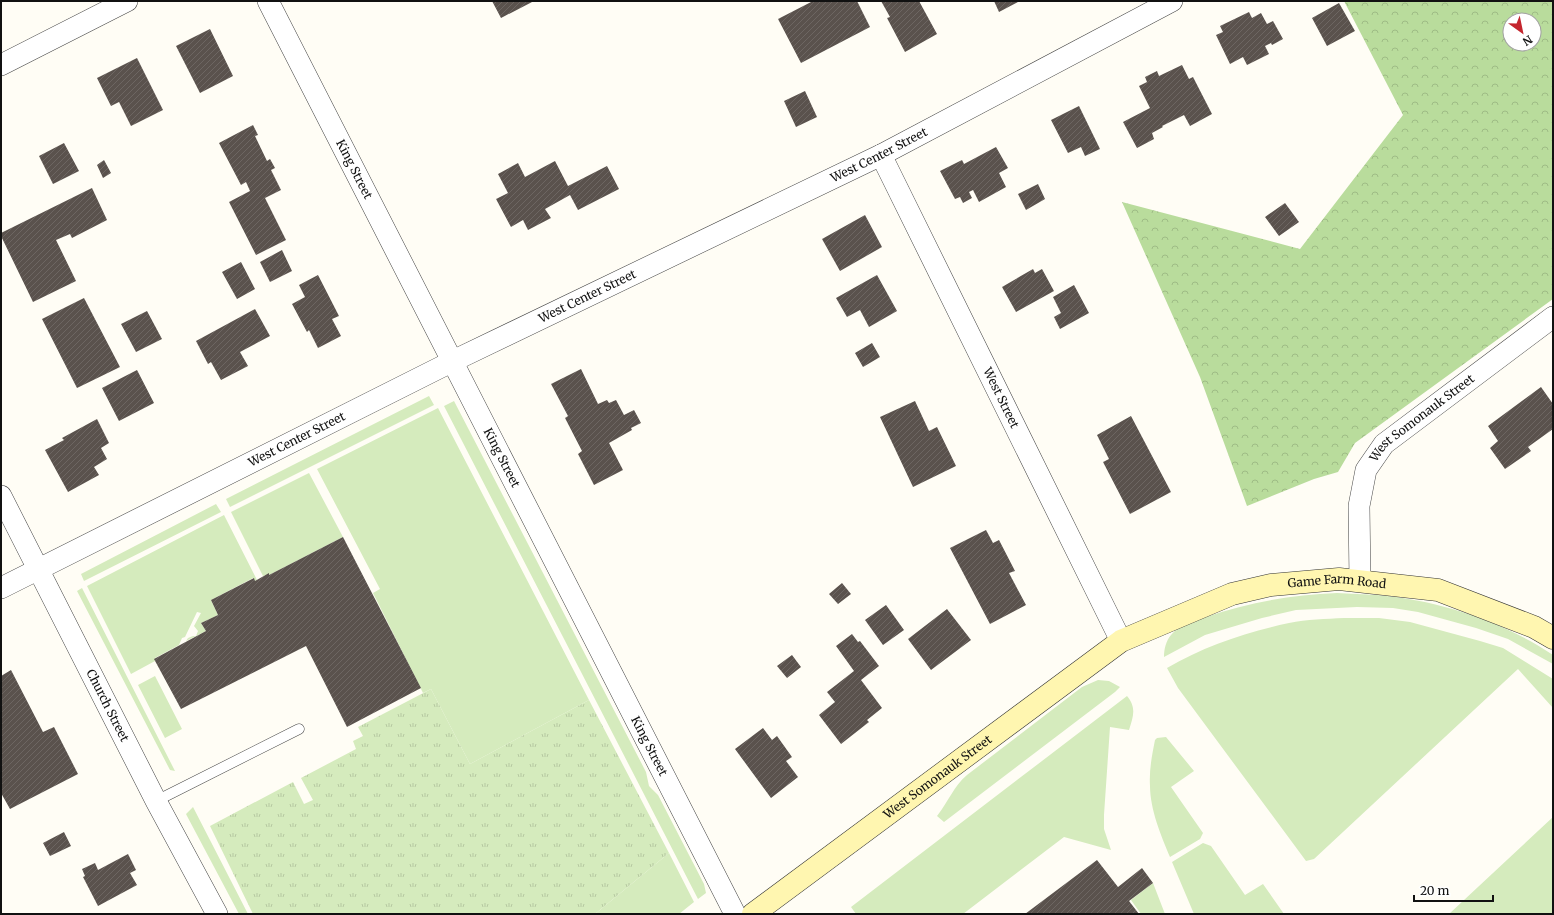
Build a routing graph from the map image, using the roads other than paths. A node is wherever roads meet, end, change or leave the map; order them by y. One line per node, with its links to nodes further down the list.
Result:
1 (127, 1): 4 (street)
2 (268, 1): 7 (street, King Street)
3 (1172, 1): 5 (street, West Center Street)
4 (1, 64)
5 (881, 155): 7 (street, West Center Street); 13 (street, West Street)
6 (1553, 317): 10 (street, West Somonauk Street)
7 (453, 361): 9 (street, West Center Street); 17 (street, King Street)
8 (1, 496): 9 (street, Church Street)
9 (38, 569): 11 (street, West Center Street); 15 (street, Church Street)
10 (1360, 581): 12 (street, Game Farm Road); 13 (street, Game Farm Road)
11 (1, 588)
12 (1553, 638)
13 (1122, 641): 18 (street, West Somonauk Street)
14 (299, 728): 15 (lane)
15 (156, 801): 16 (street, Church Street)
16 (217, 914)
17 (735, 914)
18 (753, 914)

